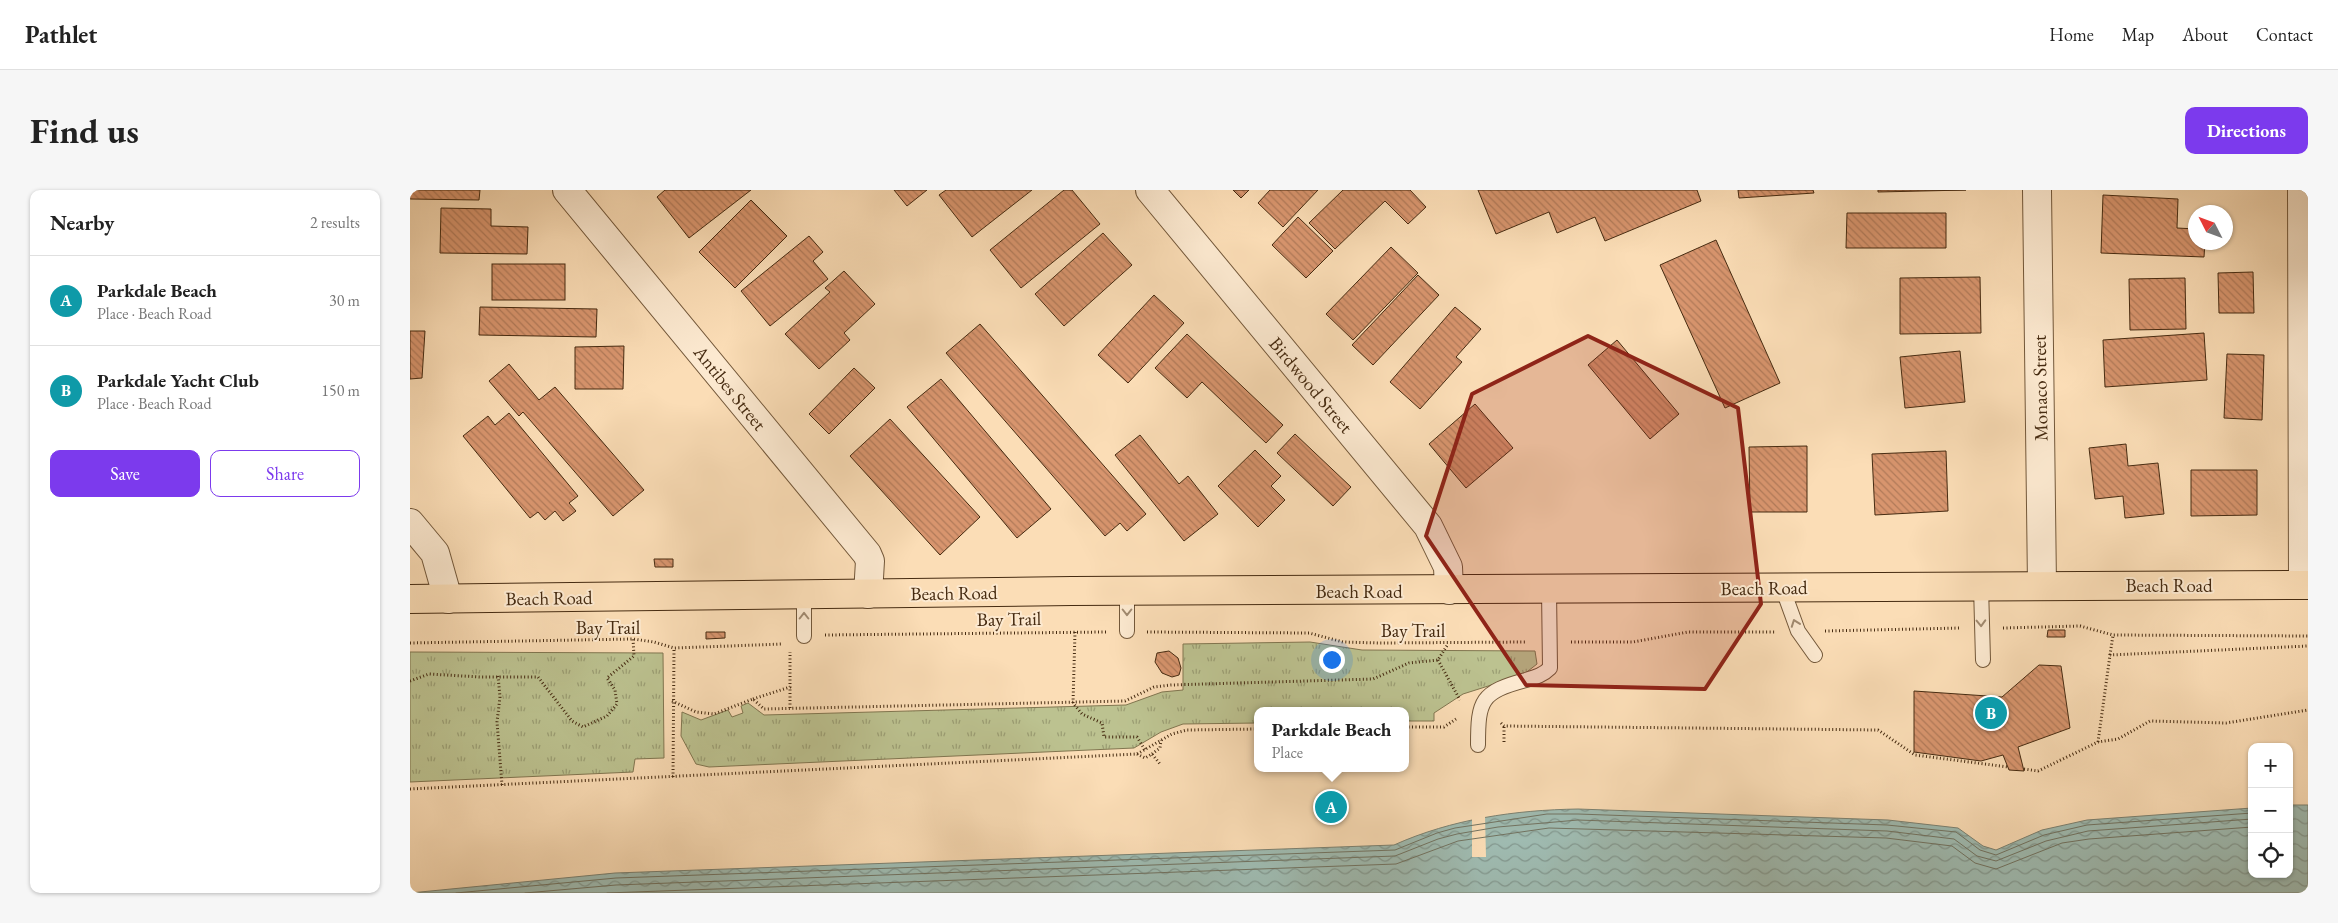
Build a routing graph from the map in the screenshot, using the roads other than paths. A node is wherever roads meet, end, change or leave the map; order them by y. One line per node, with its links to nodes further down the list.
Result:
1 (567, 190): 13 (street, Antibes Street)
2 (1150, 190): 10 (street, Birdwood Street)
3 (2036, 190): 6 (street, Monaco Street)
4 (2302, 190): 7 (street)
5 (410, 523): 16 (street)
6 (2042, 585): 7 (main road, Beach Road); 8 (main road, Beach Road)
7 (2305, 585)
8 (1981, 586): 9 (main road, Beach Road); 20 (lane, one-way to 20)
9 (1782, 587): 11 (main road, Beach Road); 19 (lane, one-way to 9)
10 (1449, 590): 11 (main road, Beach Road); 12 (main road, Beach Road)
11 (1549, 590): 21 (lane)
12 (1127, 592): 13 (main road, Beach Road); 17 (lane, one-way to 17)
13 (868, 594): 14 (main road, Beach Road)
14 (804, 596): 16 (main road, Beach Road); 18 (lane, one-way to 14)
15 (410, 599): 16 (main road, Beach Road)
16 (448, 599)
17 (1126, 631)
18 (804, 636)
19 (1815, 655)
20 (1982, 660)
21 (1478, 745)

